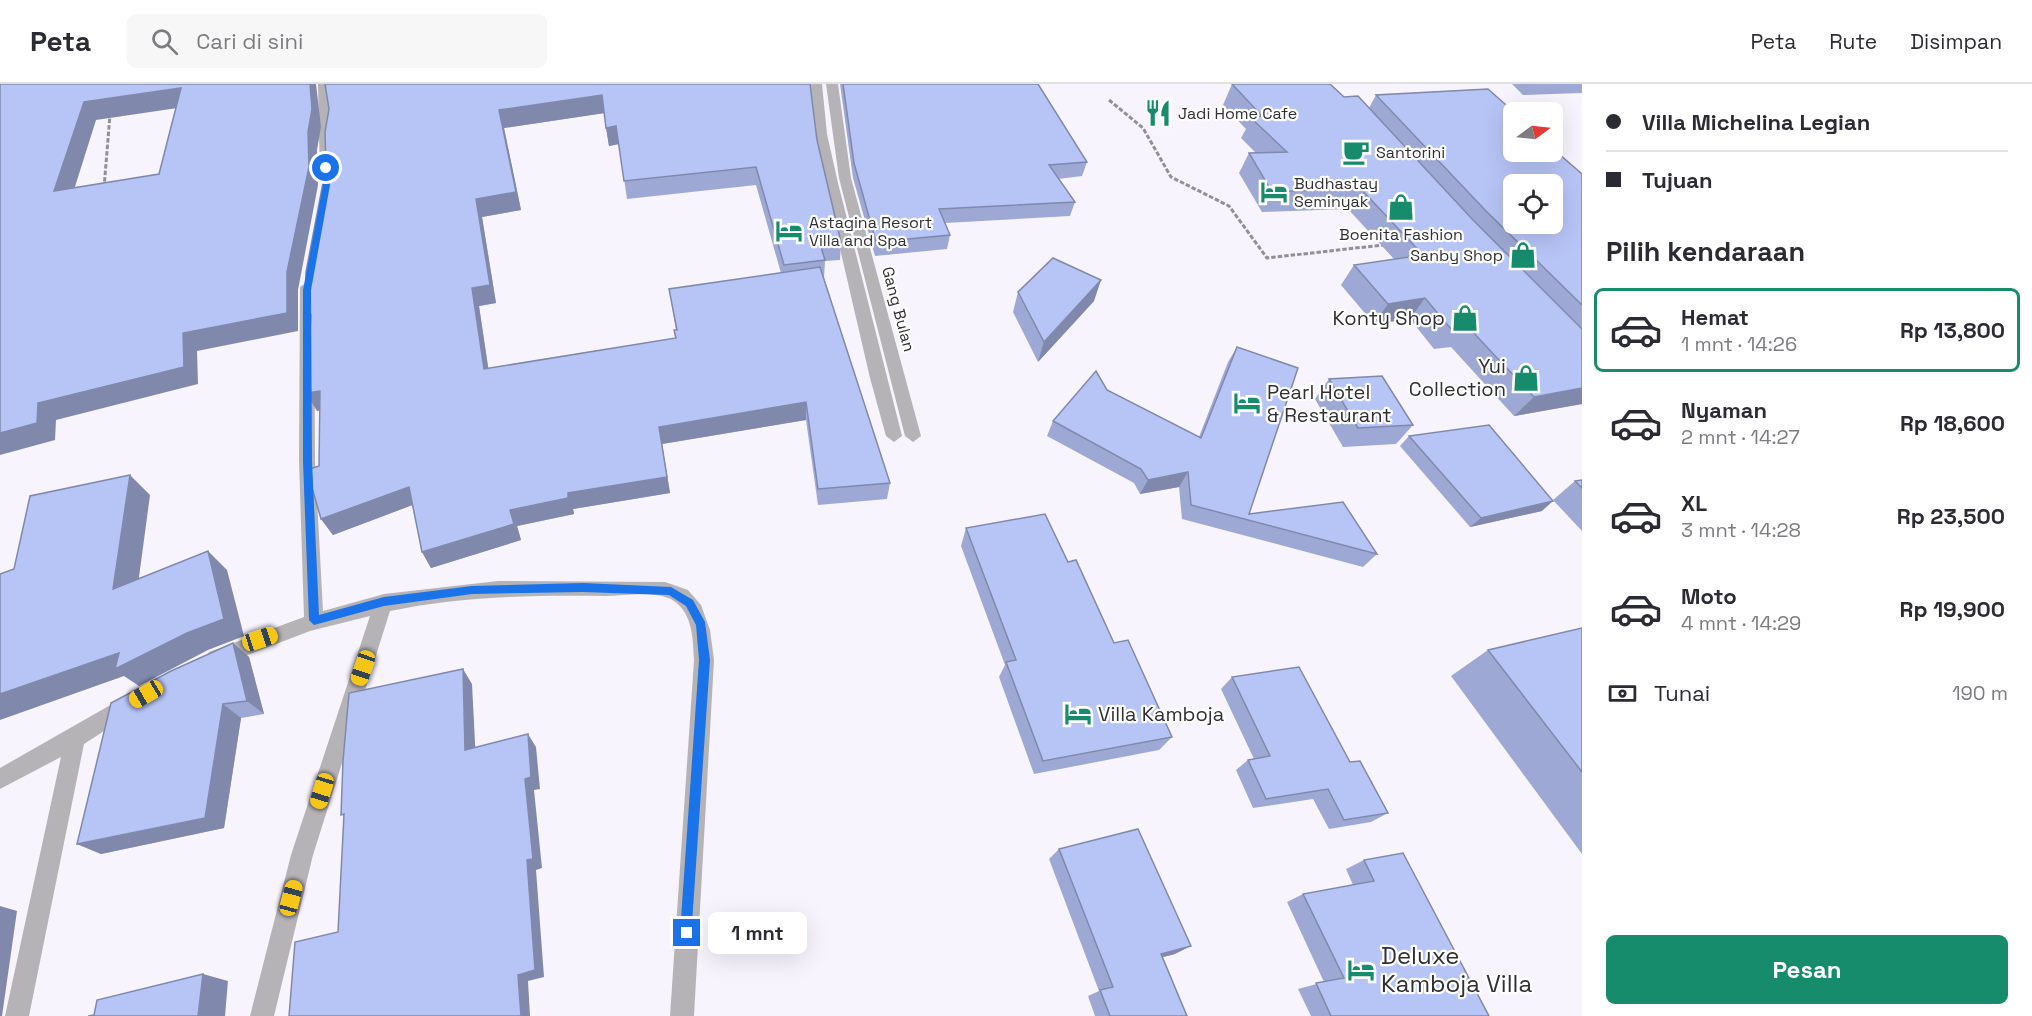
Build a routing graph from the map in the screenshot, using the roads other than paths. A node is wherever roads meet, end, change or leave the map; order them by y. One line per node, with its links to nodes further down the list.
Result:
1 (324, 84): 4 (street)
2 (816, 84): 6 (street)
3 (832, 84): 7 (street, Gang Bulan)
4 (324, 197)
5 (311, 267): 9 (street)
6 (894, 436)
7 (914, 436)
8 (384, 602): 9 (street); 15 (street); 16 (street)
9 (314, 620): 10 (street)
10 (197, 667)
11 (146, 694): 12 (street)
12 (75, 738): 13 (street); 14 (street)
13 (0, 778)
14 (17, 1016)
15 (262, 1016)
16 (682, 1016)

